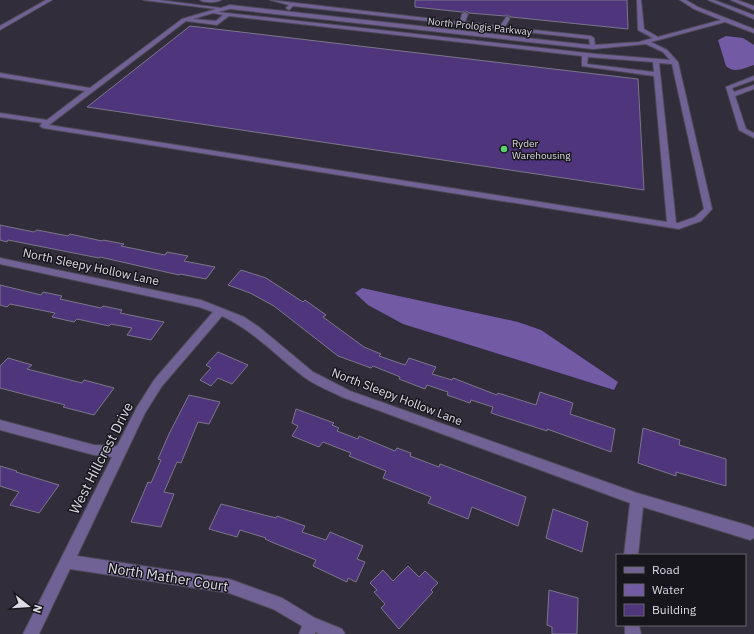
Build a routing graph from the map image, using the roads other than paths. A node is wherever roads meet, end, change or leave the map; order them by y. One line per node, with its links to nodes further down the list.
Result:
1 (50, 0): 21 (street)
2 (145, 0): 12 (street)
3 (202, 0): 4 (street)
4 (220, 0): 12 (street)
5 (272, 0): 10 (street)
6 (639, 0): 25 (street)
7 (682, 0): 18 (street)
8 (710, 0): 15 (street)
9 (733, 0): 11 (street)
10 (292, 4): 13 (street); 20 (street)
11 (754, 8)
12 (227, 10): 13 (street, North Prologis Parkway); 17 (street); 17 (street); 23 (street)
13 (283, 13): 19 (street, North Prologis Parkway)
14 (465, 14): 20 (street)
15 (753, 16)
16 (507, 18): 22 (street)
17 (184, 20): 35 (street)
18 (724, 20): 24 (street); 25 (street, North Prologis Parkway)
19 (354, 21): 23 (street); 27 (street, North Prologis Parkway)
20 (462, 24): 22 (street)
21 (0, 28)
22 (502, 28): 27 (street)
23 (349, 29): 28 (street)
24 (754, 31)
25 (658, 39): 26 (street, North Prologis Parkway)
26 (646, 42): 27 (street, North Prologis Parkway); 30 (street)
27 (593, 47)
28 (585, 55): 29 (street); 31 (street)
29 (656, 60): 30 (street); 31 (street)
30 (675, 62): 40 (street)
31 (657, 74): 40 (street)
32 (0, 75): 35 (street)
33 (754, 78): 36 (street)
34 (754, 87): 36 (street)
35 (91, 90): 38 (street)
36 (732, 95): 39 (street)
37 (0, 115): 38 (street)
38 (48, 122): 40 (street)
39 (754, 136)
40 (672, 225)
41 (0, 261): 42 (street, North Sleepy Hollow Lane)
42 (220, 311): 44 (street, West Hillcrest Drive); 45 (street, North Sleepy Hollow Lane)
43 (0, 425): 44 (street)
44 (120, 452): 48 (street, West Hillcrest Drive)
45 (637, 499): 46 (street, North Sleepy Hollow Lane); 47 (street)
46 (750, 533)
47 (631, 554)
48 (66, 561): 49 (street, North Mather Court); 50 (street, West Hillcrest Drive)
49 (308, 628): 51 (street, North Mather Court)
50 (31, 634)
51 (337, 634)

